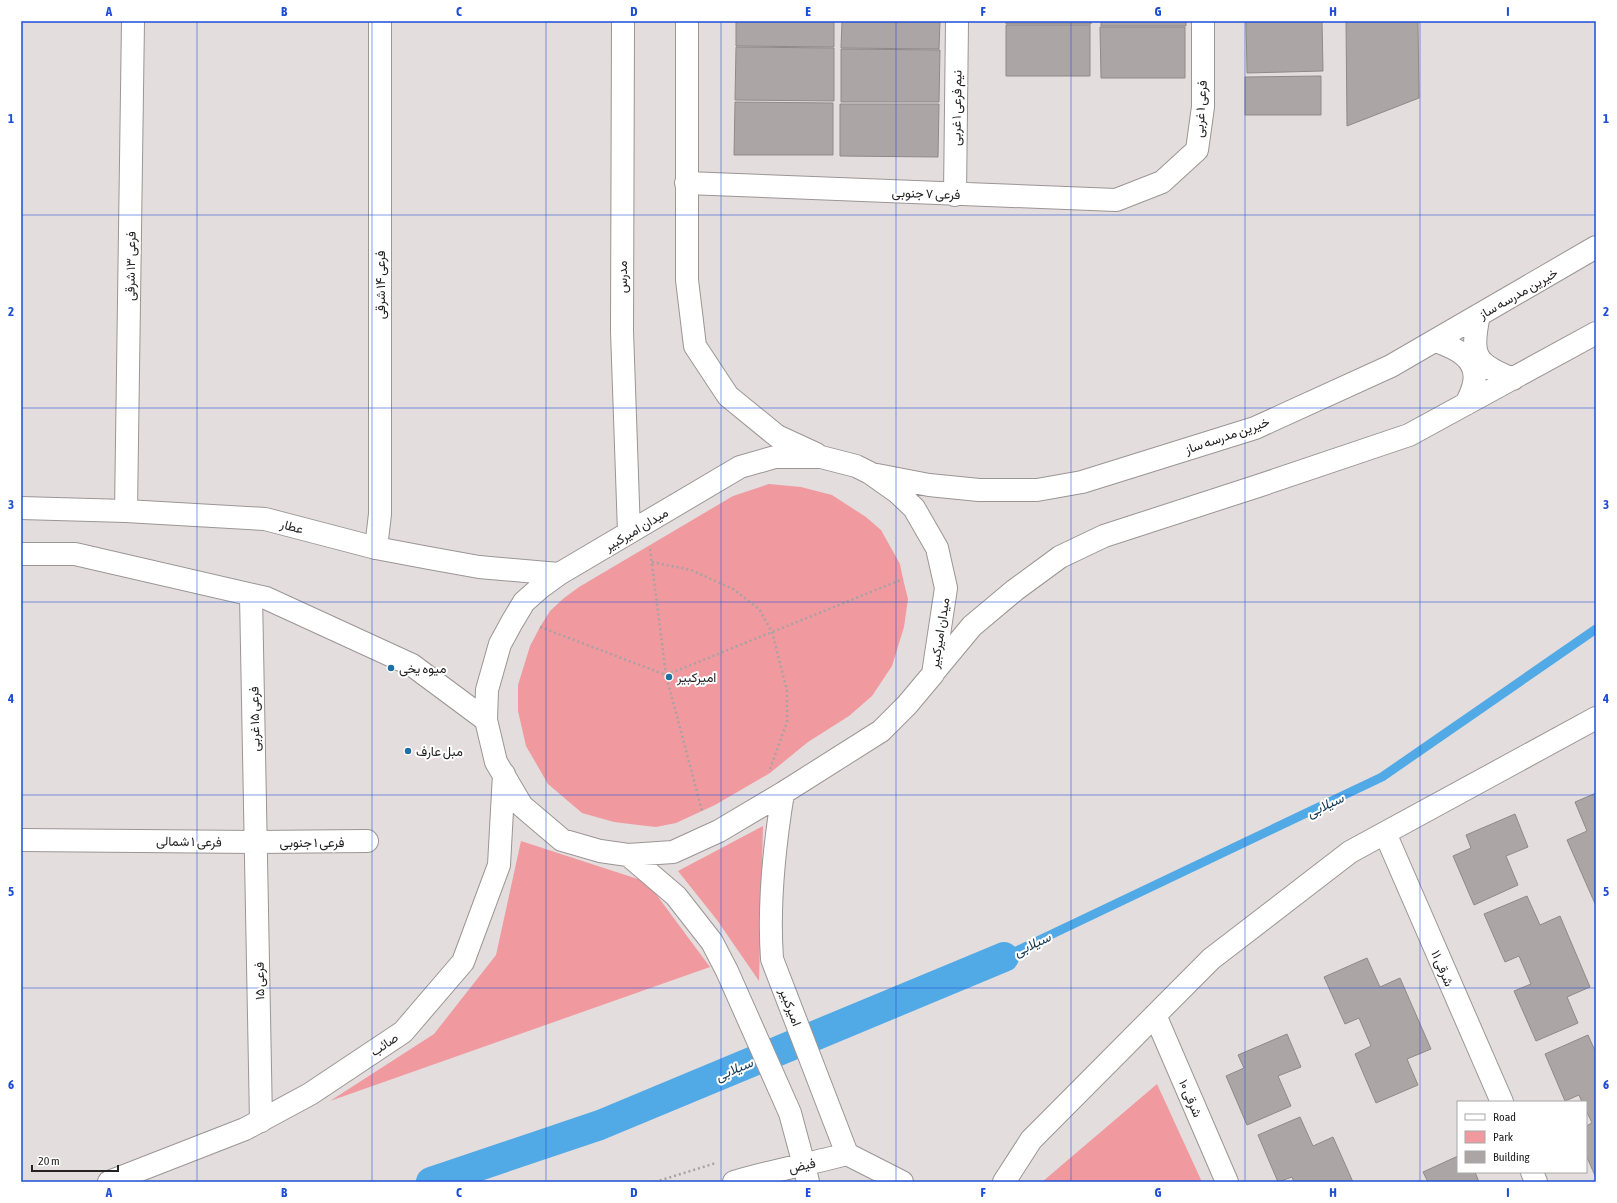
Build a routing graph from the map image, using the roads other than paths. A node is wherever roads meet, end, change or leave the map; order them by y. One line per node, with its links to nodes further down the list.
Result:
1 (133, 21): 19 (main road, فرعی ۱۳ شرقی)
2 (380, 21): 21 (main road, فرعی ۱۴ شرقی)
3 (623, 21): 20 (main road, مدرس)
4 (687, 21): 8 (main road)
5 (957, 21): 9 (main road, نیم فرعی ۱ غربی)
6 (1203, 21): 7 (main road, فرعی ۱ غربی)
7 (1162, 182): 9 (main road, فرعی ۷ جنوبی)
8 (686, 183): 9 (main road, فرعی ۷ جنوبی); 16 (main road)
9 (955, 194)
10 (1596, 247): 11 (main road, خیرین مدرسه ساز)
11 (1479, 316): 13 (main road, خیرین مدرسه ساز); 14 (main road)
12 (1596, 333): 14 (main road)
13 (1436, 341): 15 (main road); 17 (main road, خیرین مدرسه ساز)
14 (1513, 379): 15 (main road)
15 (1466, 404): 25 (main road)
16 (821, 456): 17 (main road, میدان امیرکبیر); 20 (main road, میدان امیرکبیر)
17 (870, 473): 25 (main road, میدان امیرکبیر)
18 (21, 508): 19 (main road, عطار)
19 (126, 511): 21 (main road, عطار)
20 (629, 532): 23 (main road, میدان امیرکبیر)
21 (376, 548): 23 (main road, عطار)
22 (21, 554): 24 (main road)
23 (559, 574): 27 (main road, میدان امیرکبیر)
24 (251, 595): 27 (main road); 32 (main road, فرعی ۱۵ غربی)
25 (933, 674): 29 (main road, میدان امیرکبیر)
26 (1596, 718): 30 (main road)
27 (486, 720): 28 (main road, میدان امیرکبیر)
28 (504, 774): 34 (main road, میدان امیرکبیر); 37 (main road, صائب)
29 (783, 793): 34 (main road, میدان امیرکبیر); 38 (main road, امیرکبیر)
30 (1385, 833): 35 (main road); 36 (main road, ۱۱ شرقی)
31 (21, 840): 32 (main road, فرعی ۱ شمالی)
32 (256, 842): 33 (main road, فرعی ۱ جنوبی); 37 (main road, فرعی ۱۵)
33 (367, 842)
34 (628, 855): 39 (main road)
35 (1155, 1015): 43 (main road); 44 (main road, ۱۰ شرقی)
36 (1502, 1101)
37 (262, 1120): 40 (main road, صائب)
38 (847, 1154): 39 (main road, فیض); 42 (main road)
39 (806, 1174): 41 (main road, فیض)
40 (109, 1182)
41 (734, 1182)
42 (902, 1182)
43 (1004, 1182)
44 (1227, 1182)

